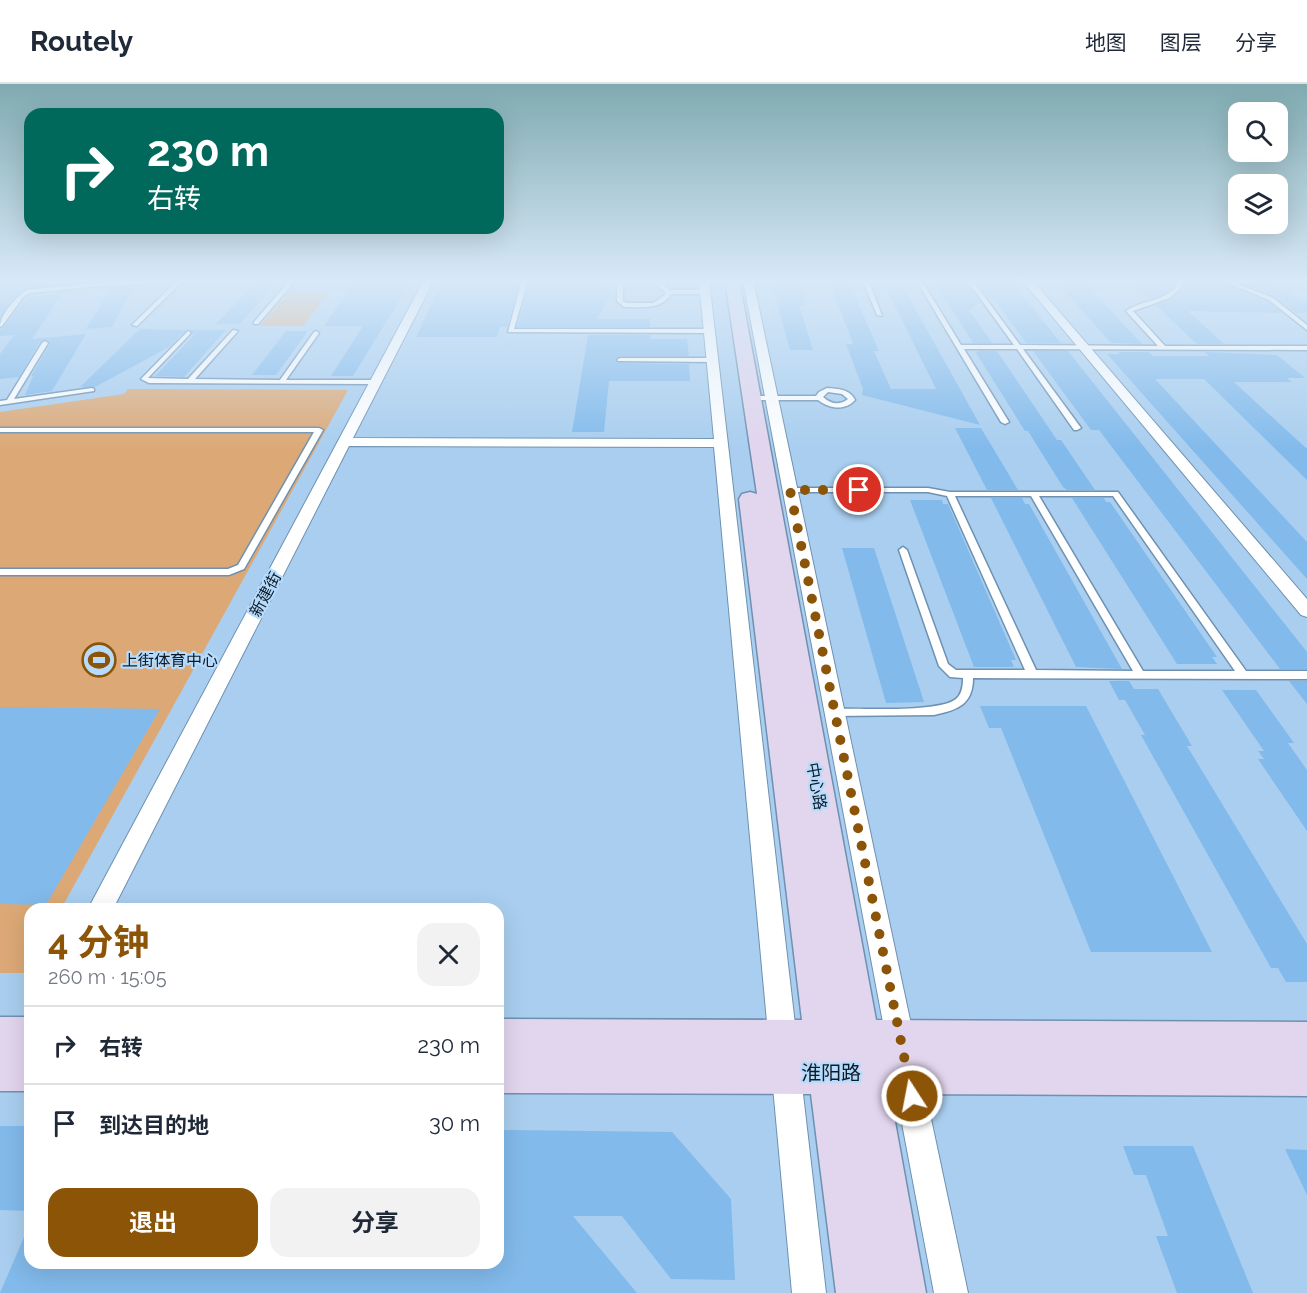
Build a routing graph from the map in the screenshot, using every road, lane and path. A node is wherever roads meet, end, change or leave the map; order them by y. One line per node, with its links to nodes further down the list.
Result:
1 (185, 336): 21 (lane)
2 (230, 336): 21 (lane)
3 (314, 336): 22 (lane)
4 (400, 336): 23 (street, 新建街)
5 (711, 336): 20 (street)
6 (724, 336): 52 (main road, 中心路)
7 (737, 336): 25 (main road, 中心路)
8 (755, 336): 25 (street)
9 (953, 336): 14 (lane)
10 (1011, 336): 15 (lane)
11 (1075, 336): 16 (street)
12 (1153, 336): 17 (lane)
13 (45, 343): 27 (lane)
14 (959, 347): 15 (lane); 29 (lane)
15 (1019, 347): 16 (lane); 30 (lane)
16 (1084, 347): 17 (lane); 39 (street)
17 (1163, 347): 18 (lane)
18 (1307, 348)
19 (620, 360): 20 (lane)
20 (713, 360): 33 (street)
21 (190, 381): 22 (lane)
22 (282, 381): 23 (lane)
23 (376, 382): 32 (street, 新建街)
24 (92, 390): 27 (lane)
25 (762, 398): 26 (lane); 34 (street); 52 (main road, 中心路)
26 (820, 398)
27 (9, 402): 28 (lane)
28 (0, 403)
29 (1005, 422)
30 (1077, 428)
31 (0, 430): 38 (lane)
32 (344, 442): 33 (street); 46 (street, 新建街)
33 (722, 443): 51 (street)
34 (790, 490): 35 (lane); 45 (street)
35 (950, 494): 36 (lane); 41 (lane)
36 (1034, 494): 42 (lane); 43 (lane)
37 (903, 550): 40 (lane)
38 (0, 572)
39 (1307, 611)
40 (968, 674): 41 (lane); 45 (lane)
41 (1032, 674): 42 (lane)
42 (1140, 674): 43 (lane)
43 (1243, 675): 44 (lane)
44 (1307, 675)
45 (835, 713): 53 (street)
46 (103, 903)
47 (0, 1037): 48 (main road)
48 (24, 1037)
49 (504, 1039): 51 (main road, 淮阳路)
50 (1307, 1042): 53 (main road, 淮阳路)
51 (785, 1056): 52 (main road, 淮阳路); 56 (main road, 淮阳路); 58 (street)
52 (845, 1057): 53 (main road, 淮阳路); 59 (main road, 中心路); 60 (main road, 中心路)
53 (904, 1057): 57 (main road, 淮阳路); 61 (street)
54 (0, 1070): 55 (main road)
55 (24, 1070)
56 (504, 1072)
57 (1307, 1075)
58 (809, 1293)
59 (860, 1293)
60 (902, 1293)
61 (951, 1293)

